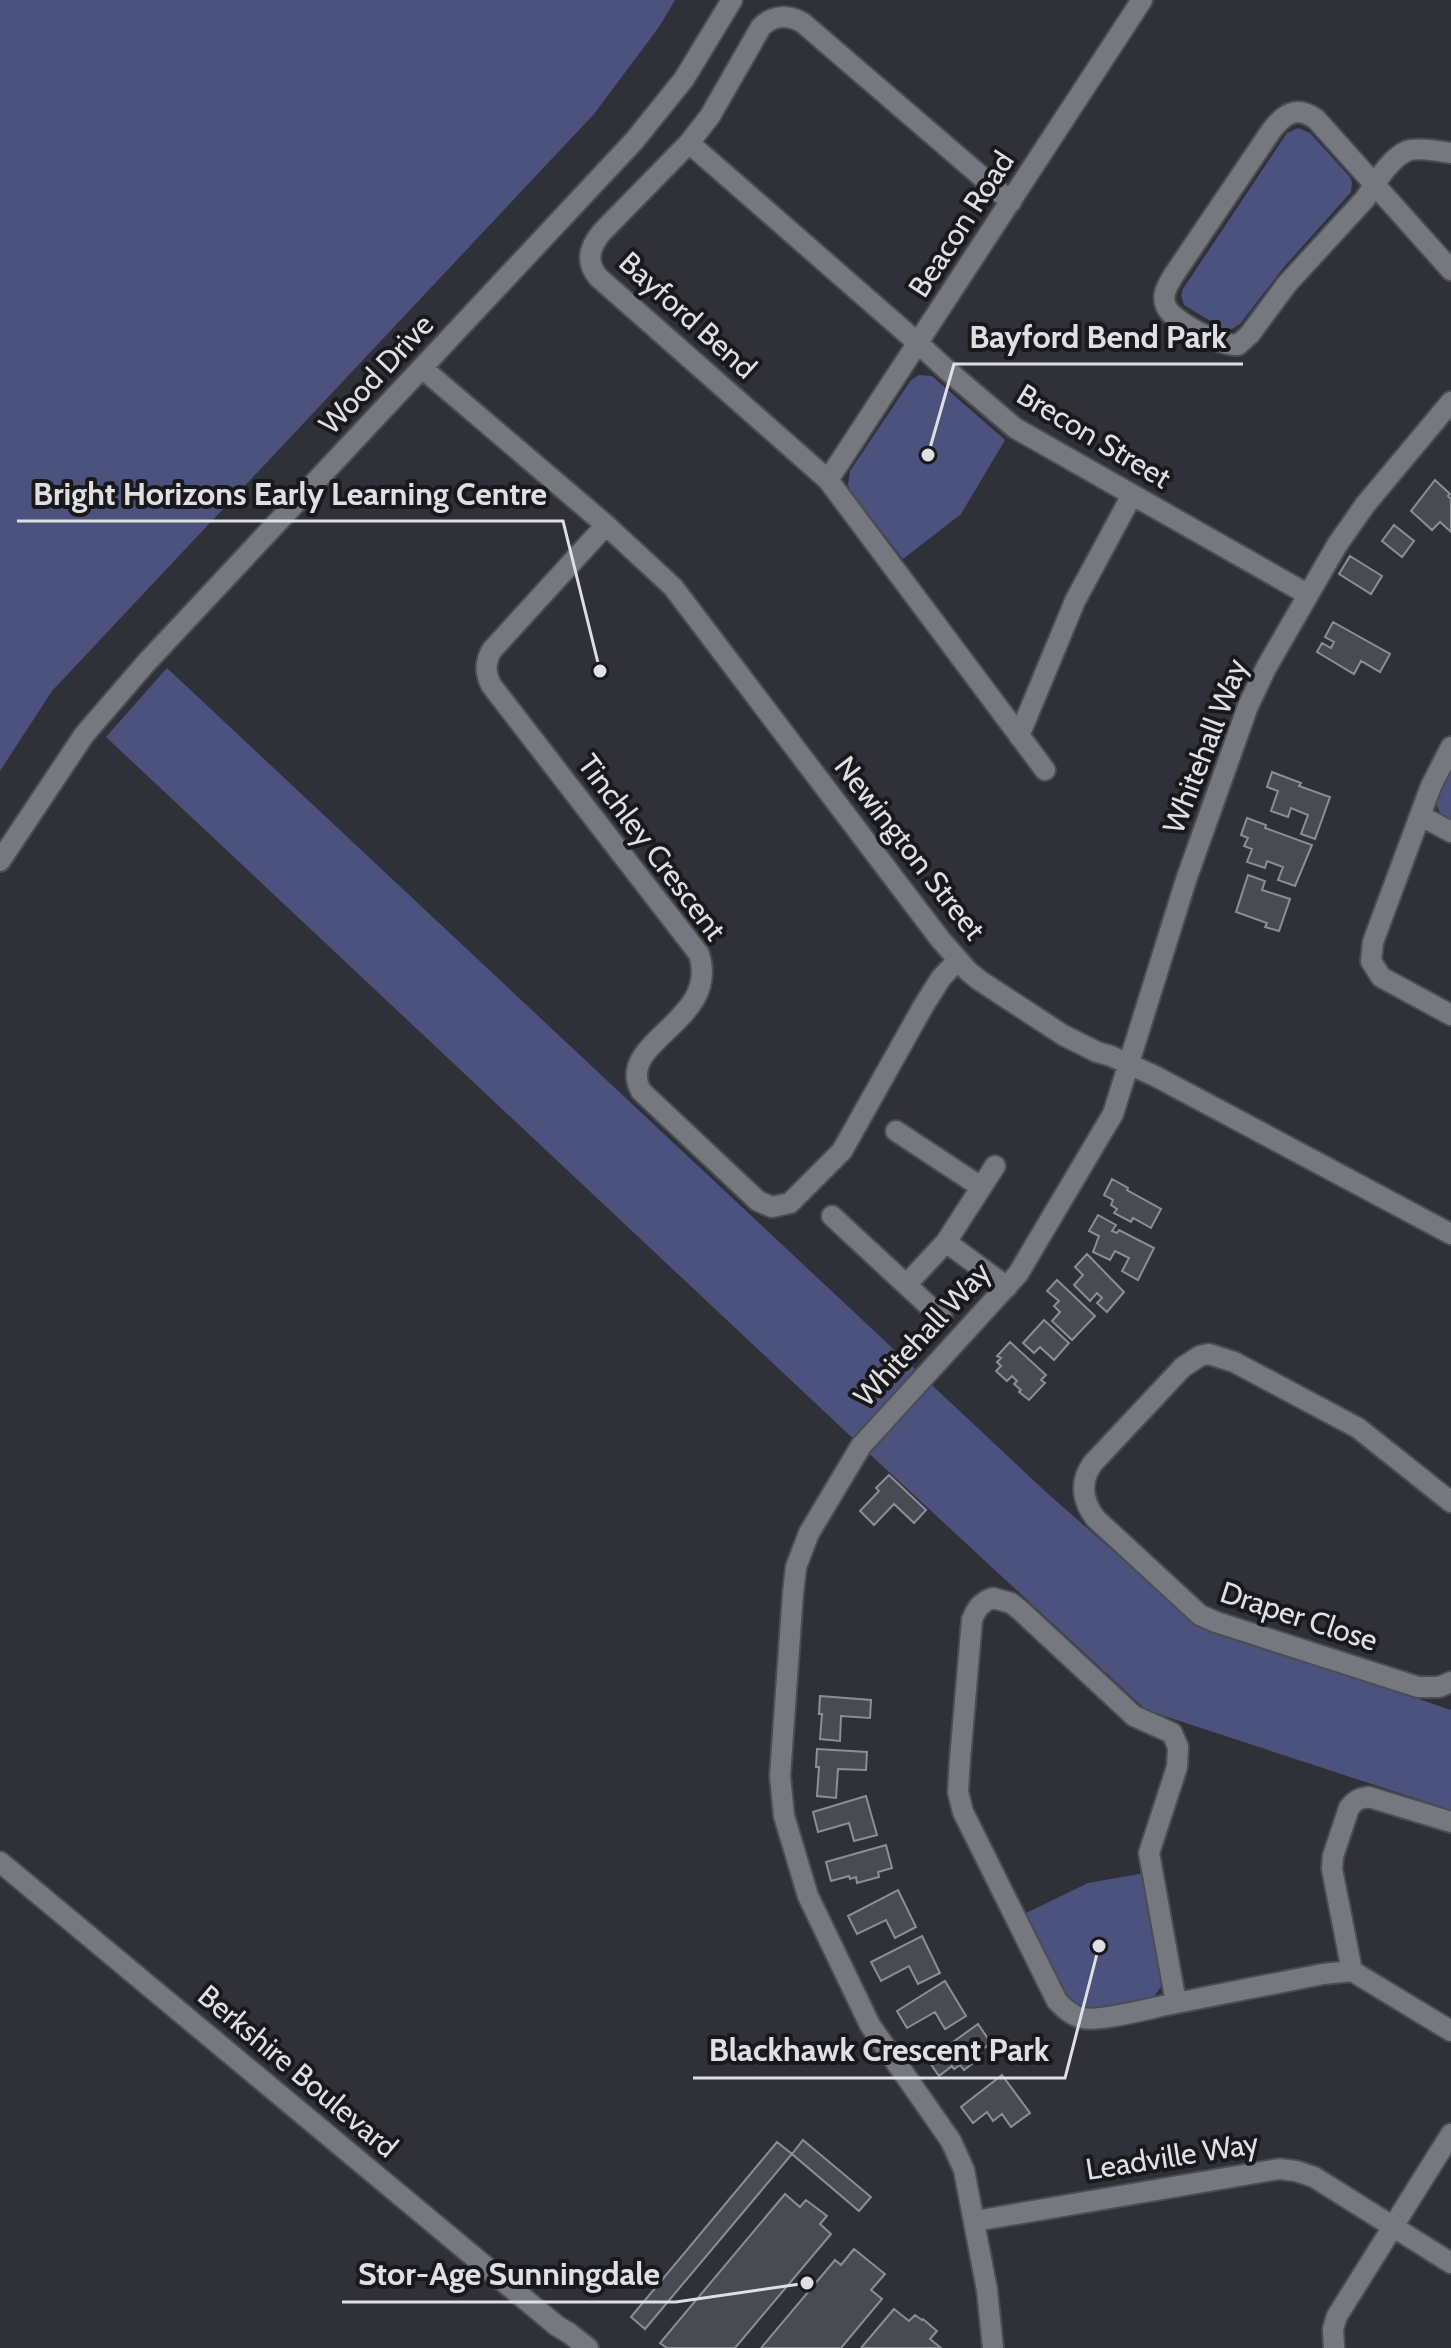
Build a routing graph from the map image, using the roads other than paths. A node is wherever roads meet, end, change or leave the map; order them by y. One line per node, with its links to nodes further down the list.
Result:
1 (732, 0): 9 (street, Wood Drive)
2 (1142, 0): 6 (street, Beacon Road)
3 (689, 143): 6 (street, Bayford Bend); 8 (street, Brecon Street); 11 (street, Bayford Bend)
4 (1451, 153): 5 (street)
5 (1374, 184): 5 (street); 7 (street)
6 (1011, 202): 8 (street, Beacon Road)
7 (1451, 270)
8 (919, 344): 11 (street, Beacon Road); 12 (street, Brecon Street)
9 (422, 368): 13 (street, Newington Street); 20 (street, Wood Drive)
10 (1451, 402): 14 (street, Whitehall Way)
11 (828, 480): 15 (street, Bayford Bend)
12 (1132, 495): 14 (street, Brecon Street); 15 (street)
13 (606, 525): 21 (street, Newington Street); 21 (street, Tinchley Crescent)
14 (1307, 594): 23 (street, Whitehall Way)
15 (1019, 736): 17 (street, Bayford Bend)
16 (1451, 747): 18 (street)
17 (1045, 770)
18 (1421, 816): 19 (street); 22 (street)
19 (1451, 832)
20 (0, 861)
21 (958, 960): 23 (street, Newington Street)
22 (1451, 1015)
23 (1128, 1064): 28 (street, Newington Street); 31 (street, Whitehall Way)
24 (896, 1131): 26 (street)
25 (995, 1166): 26 (street)
26 (981, 1187): 29 (street)
27 (832, 1216): 30 (street)
28 (1451, 1234)
29 (946, 1242): 30 (street); 31 (street)
30 (907, 1284): 32 (street)
31 (1007, 1287): 41 (street, Whitehall Way)
32 (942, 1318)
33 (1451, 1502): 34 (street, Draper Close)
34 (1451, 1682)
35 (1451, 1822): 37 (street)
36 (0, 1862): 44 (street, Berkshire Boulevard)
37 (1352, 1971): 38 (street); 39 (street)
38 (1176, 2003): 38 (street)
39 (1451, 2031)
40 (1451, 2134): 42 (street)
41 (975, 2221): 42 (street, Leadville Way); 47 (street, Whitehall Way)
42 (1393, 2227): 43 (street, Leadville Way); 48 (street)
43 (1451, 2263)
44 (557, 2326): 45 (street, Berkshire Boulevard); 46 (street, Berkshire Boulevard)
45 (572, 2348)
46 (588, 2348)
47 (993, 2348)
48 (1334, 2348)

